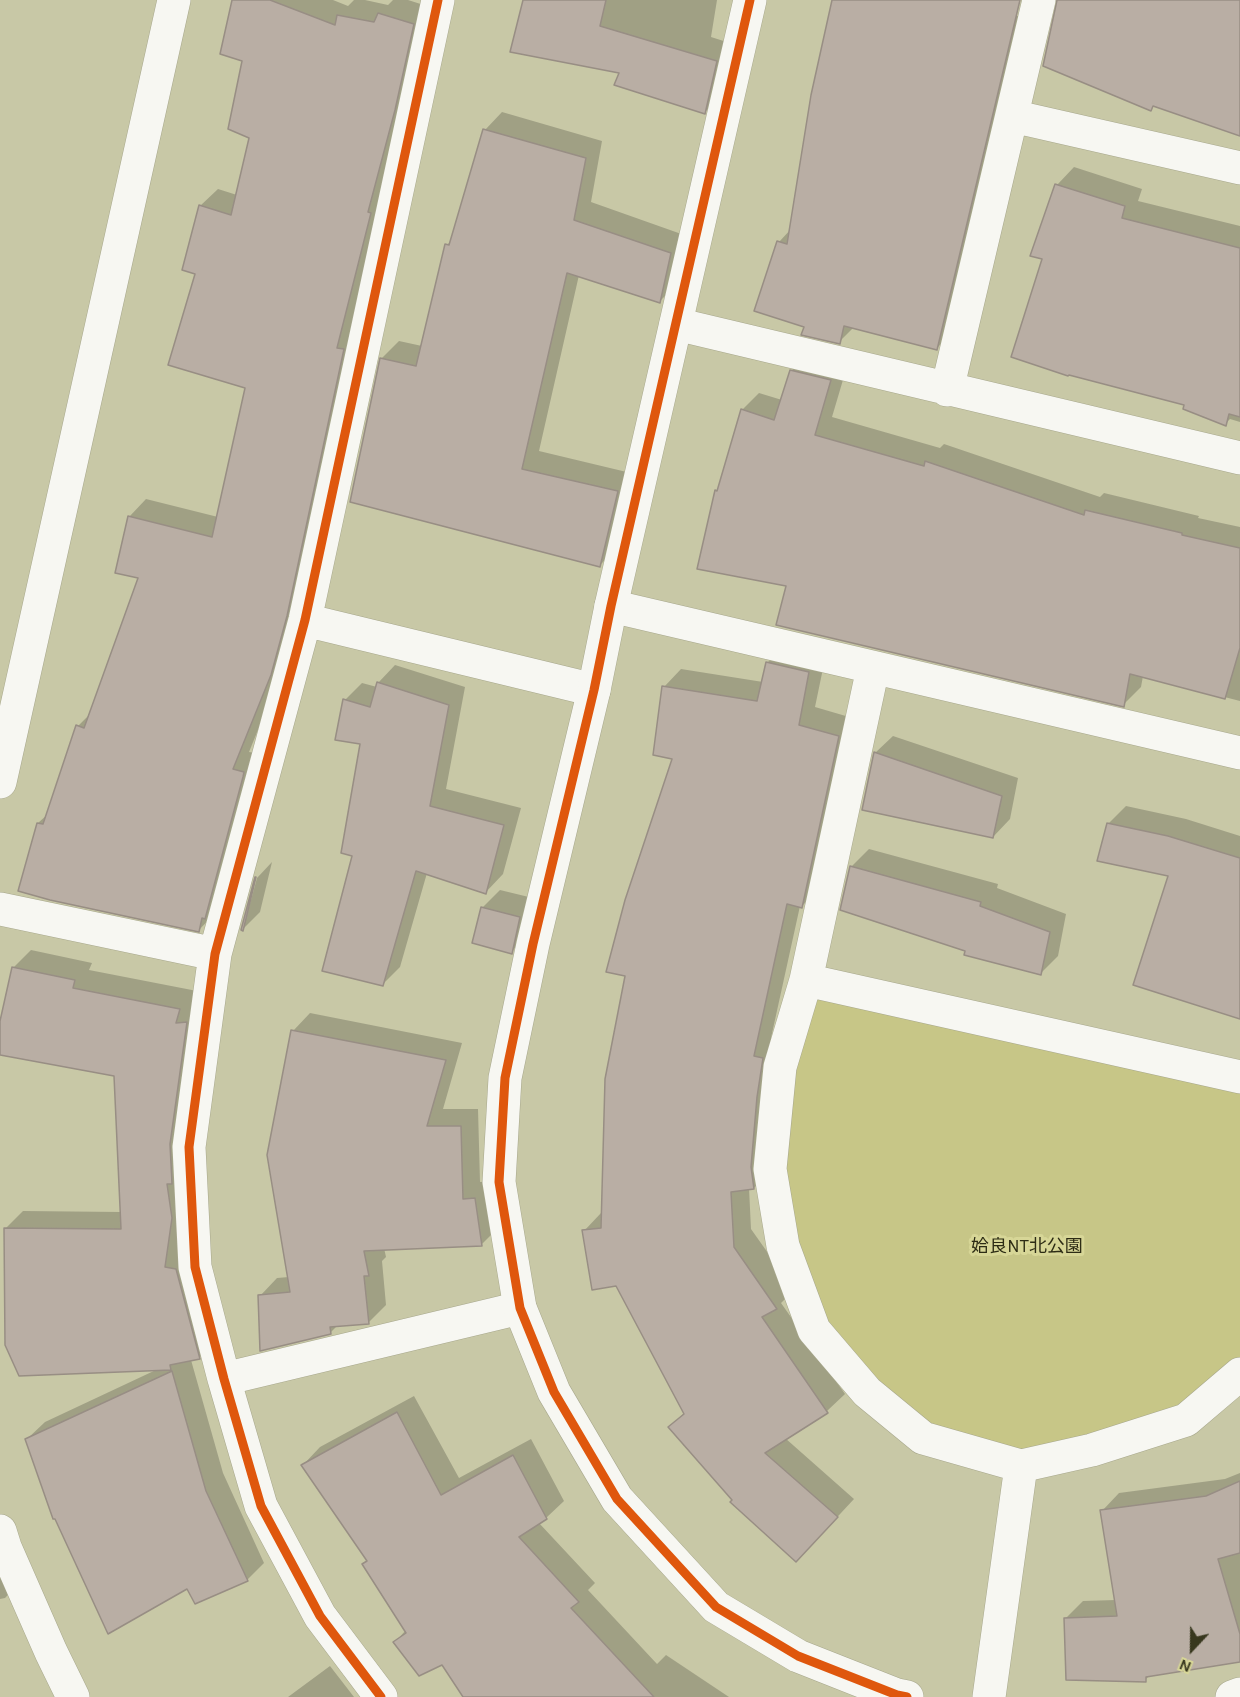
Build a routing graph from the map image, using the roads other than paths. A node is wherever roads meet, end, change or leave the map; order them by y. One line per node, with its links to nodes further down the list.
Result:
1 (174, 0): 15 (street)
2 (438, 0): 11 (street)
3 (750, 0): 7 (street)
4 (1039, 0): 5 (street)
5 (1012, 116): 6 (street); 8 (street)
6 (1240, 168)
7 (676, 324): 8 (street); 10 (street)
8 (947, 390): 9 (street)
9 (1240, 458)
10 (611, 606): 12 (street); 13 (street)
11 (305, 620): 13 (street); 17 (street)
12 (873, 668): 14 (street); 18 (street)
13 (594, 690): 20 (street)
14 (1240, 753)
15 (0, 782)
16 (0, 909): 17 (street)
17 (215, 954): 22 (street)
18 (806, 980): 19 (street); 23 (street)
19 (1240, 1077)
20 (520, 1308): 22 (street); 28 (street)
21 (1240, 1374): 23 (street)
22 (224, 1379): 27 (street)
23 (1021, 1466): 29 (street)
24 (0, 1531): 26 (street)
25 (1240, 1694): 30 (street)
26 (73, 1697)
27 (381, 1697)
28 (907, 1697)
29 (989, 1697)
30 (1232, 1697)

